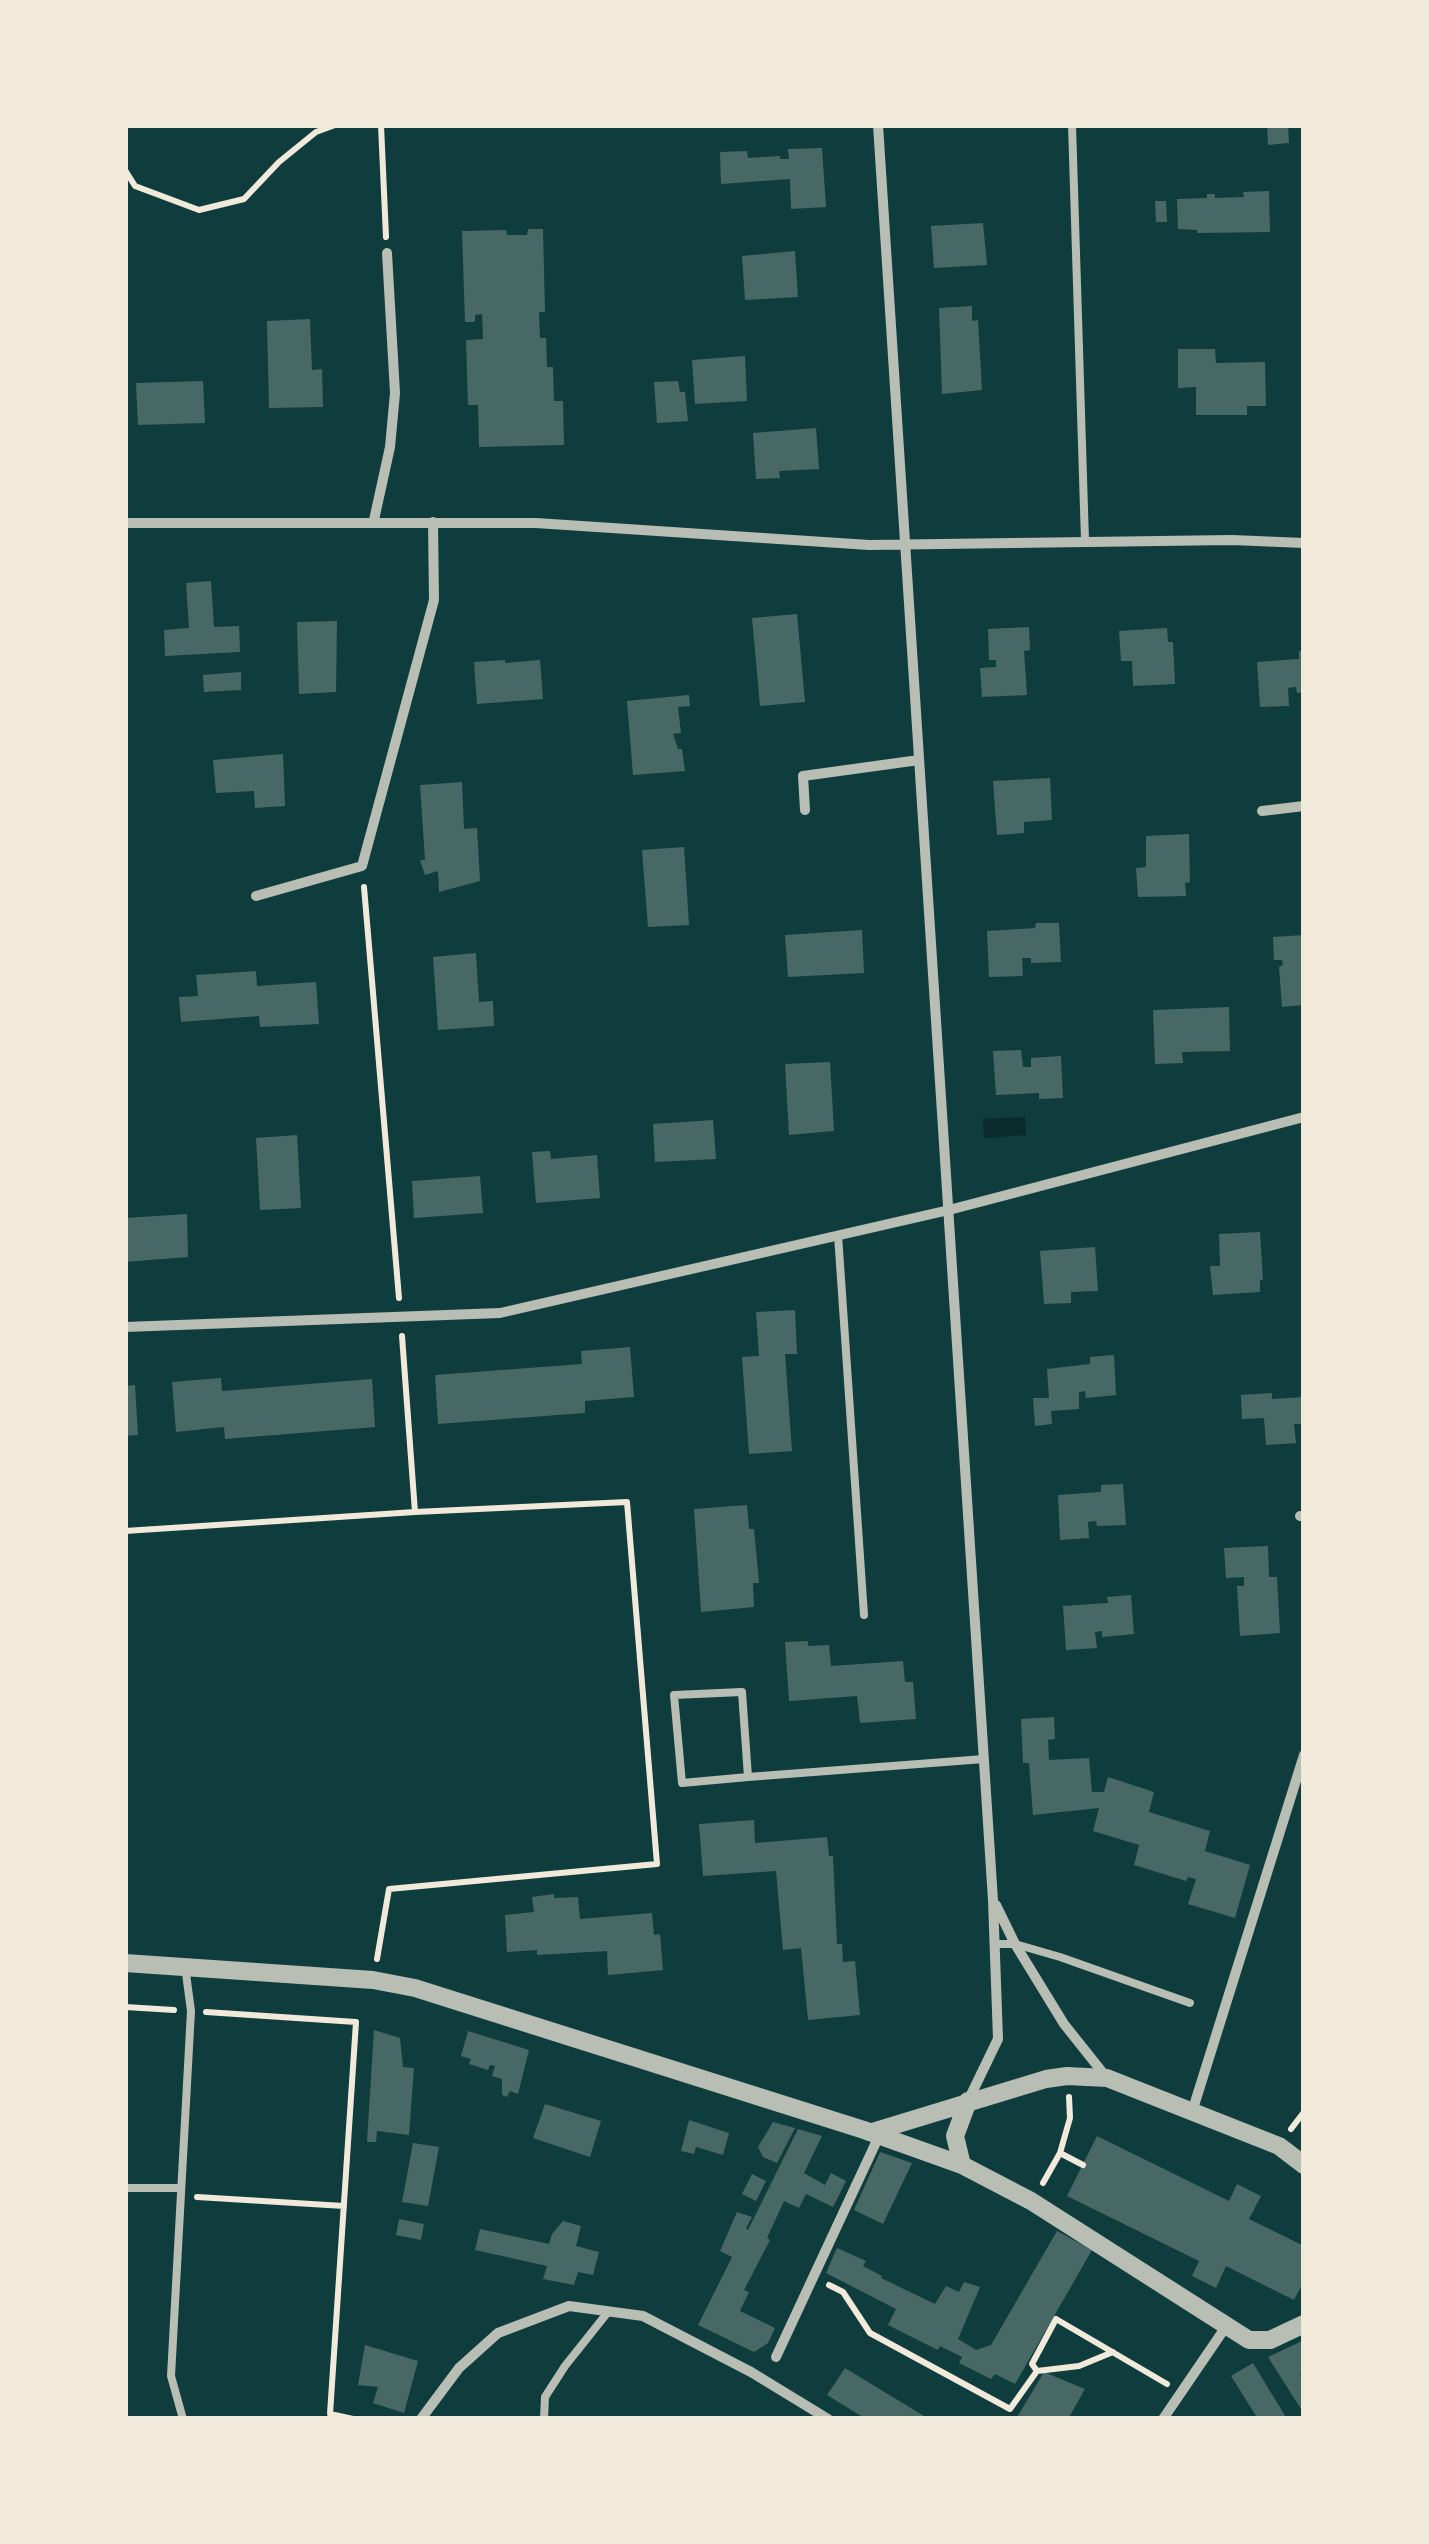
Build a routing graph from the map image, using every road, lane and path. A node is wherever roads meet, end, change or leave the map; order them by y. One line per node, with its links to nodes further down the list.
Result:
1 (335, 125): 5 (path)
2 (382, 125): 6 (path)
3 (878, 125): 11 (street)
4 (1072, 125): 10 (lane)
5 (125, 170)
6 (387, 253): 7 (street)
7 (374, 520): 8 (street); 9 (street)
8 (433, 522): 11 (street); 17 (street)
9 (125, 523)
10 (1085, 541): 11 (street); 12 (street)
11 (905, 543): 13 (street)
12 (1304, 543)
13 (919, 760): 15 (street); 20 (street)
14 (1304, 806): 16 (street)
15 (805, 810)
16 (1262, 811)
17 (362, 866): 18 (street); 22 (path)
18 (256, 896)
19 (1304, 1118): 20 (street)
20 (949, 1210): 21 (street); 28 (street)
21 (838, 1234): 22 (street); 26 (lane)
22 (400, 1319): 23 (street); 24 (path)
23 (125, 1327)
24 (415, 1512): 25 (path); 35 (path)
25 (125, 1531)
26 (864, 1615)
27 (1304, 1755): 42 (street)
28 (984, 1758): 29 (lane); 30 (street)
29 (748, 1778): 29 (lane)
30 (993, 1900): 31 (street); 32 (street)
31 (994, 1944): 32 (lane); 41 (street)
32 (1015, 1944): 36 (lane); 40 (street)
33 (125, 1963): 34 (street)
34 (185, 1966): 35 (street); 38 (lane)
35 (374, 1980): 43 (street)
36 (1190, 2003)
37 (125, 2007): 38 (path)
38 (191, 2012): 49 (lane); 51 (path)
39 (1067, 2076): 40 (street); 41 (street); 44 (path)
40 (1107, 2078): 42 (street)
41 (968, 2101): 43 (street); 45 (street)
42 (1192, 2112): 47 (street)
43 (876, 2134): 45 (street); 52 (street)
44 (1060, 2153): 46 (path); 50 (path)
45 (962, 2165): 50 (street)
46 (1083, 2165)
47 (1304, 2165)
48 (125, 2188): 49 (lane)
49 (181, 2192): 51 (path); 60 (lane)
50 (1031, 2201): 55 (street)
51 (344, 2206): 61 (path)
52 (816, 2277): 57 (street); 58 (path)
53 (608, 2312): 62 (street); 63 (lane); 64 (street)
54 (1304, 2324): 55 (street)
55 (1225, 2328): 59 (street)
56 (1112, 2352): 58 (path); 58 (path); 59 (path)
57 (776, 2357)
58 (1037, 2372)
59 (1181, 2393): 65 (street)
60 (184, 2419)
61 (353, 2419)
62 (421, 2419)
63 (544, 2419)
64 (828, 2419)
65 (1163, 2419)

